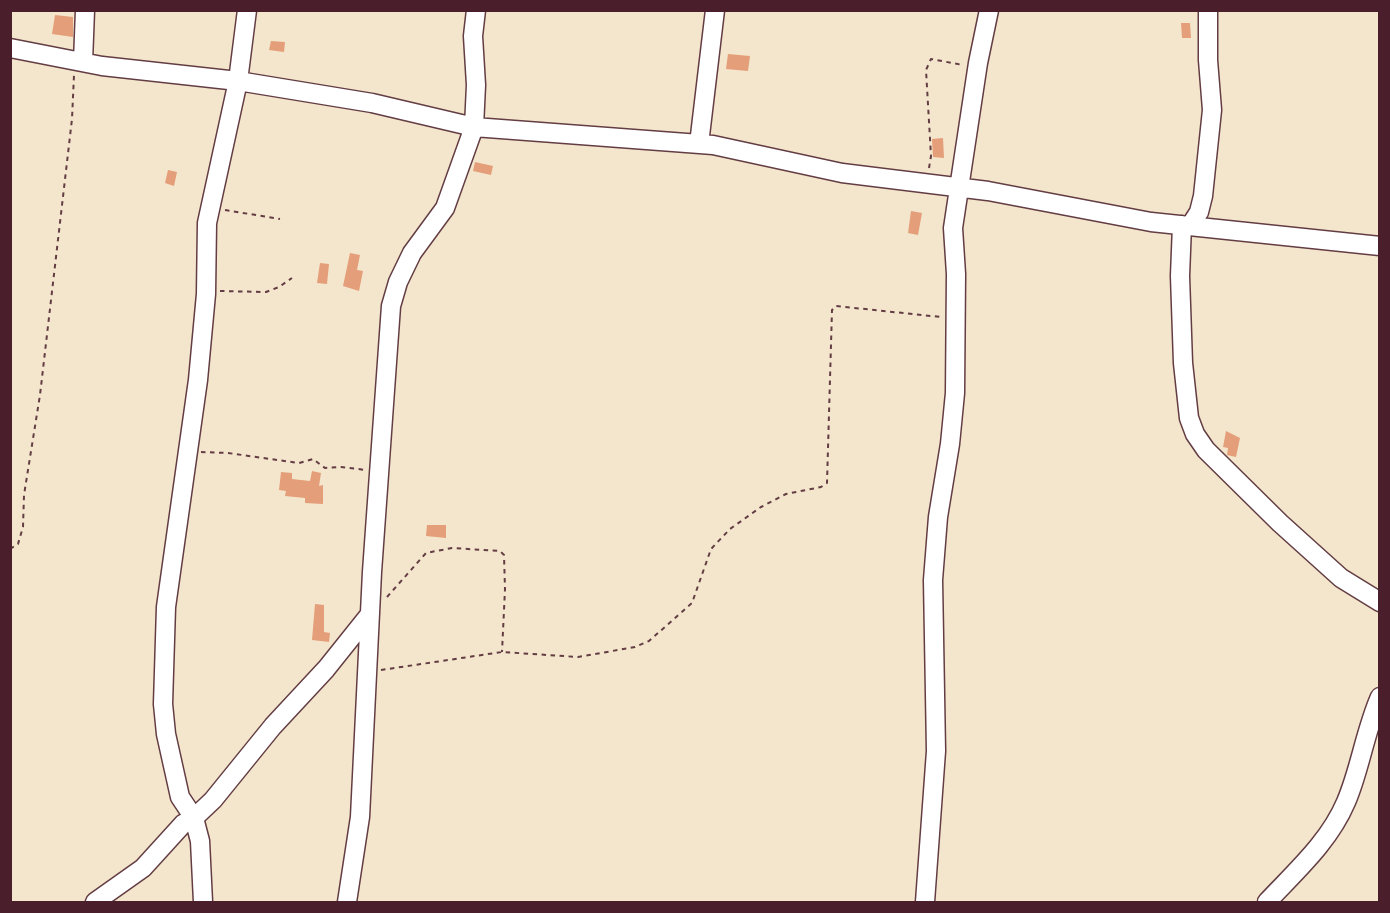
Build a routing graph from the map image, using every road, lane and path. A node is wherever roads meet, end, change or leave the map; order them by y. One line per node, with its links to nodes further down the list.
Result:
1 (85, 10): 8 (street)
2 (247, 10): 10 (street)
3 (476, 10): 11 (street)
4 (715, 10): 12 (street)
5 (989, 10): 9 (street)
6 (1208, 10): 17 (street)
7 (10, 48): 8 (street)
8 (79, 62): 10 (street); 24 (path)
9 (977, 66): 13 (path); 14 (street)
10 (238, 81): 11 (street); 15 (street)
11 (474, 127): 12 (street); 23 (street)
12 (699, 144): 13 (street)
13 (927, 185): 14 (street)
14 (960, 189): 17 (street); 21 (street)
15 (210, 202): 16 (path); 20 (street)
16 (280, 219)
17 (1186, 226): 18 (street); 25 (street)
18 (1380, 246)
19 (292, 278): 20 (path)
20 (206, 294): 22 (street)
21 (956, 318): 27 (path); 34 (street)
22 (187, 451): 23 (path); 30 (street)
23 (378, 470): 26 (street)
24 (10, 549)
25 (1380, 602)
26 (370, 614): 27 (path); 28 (street); 30 (street)
27 (502, 652): 28 (path)
28 (367, 672): 33 (street)
29 (1380, 697): 35 (street)
30 (194, 818): 31 (street); 32 (street)
31 (95, 903)
32 (203, 903)
33 (347, 903)
34 (926, 903)
35 (1267, 903)

